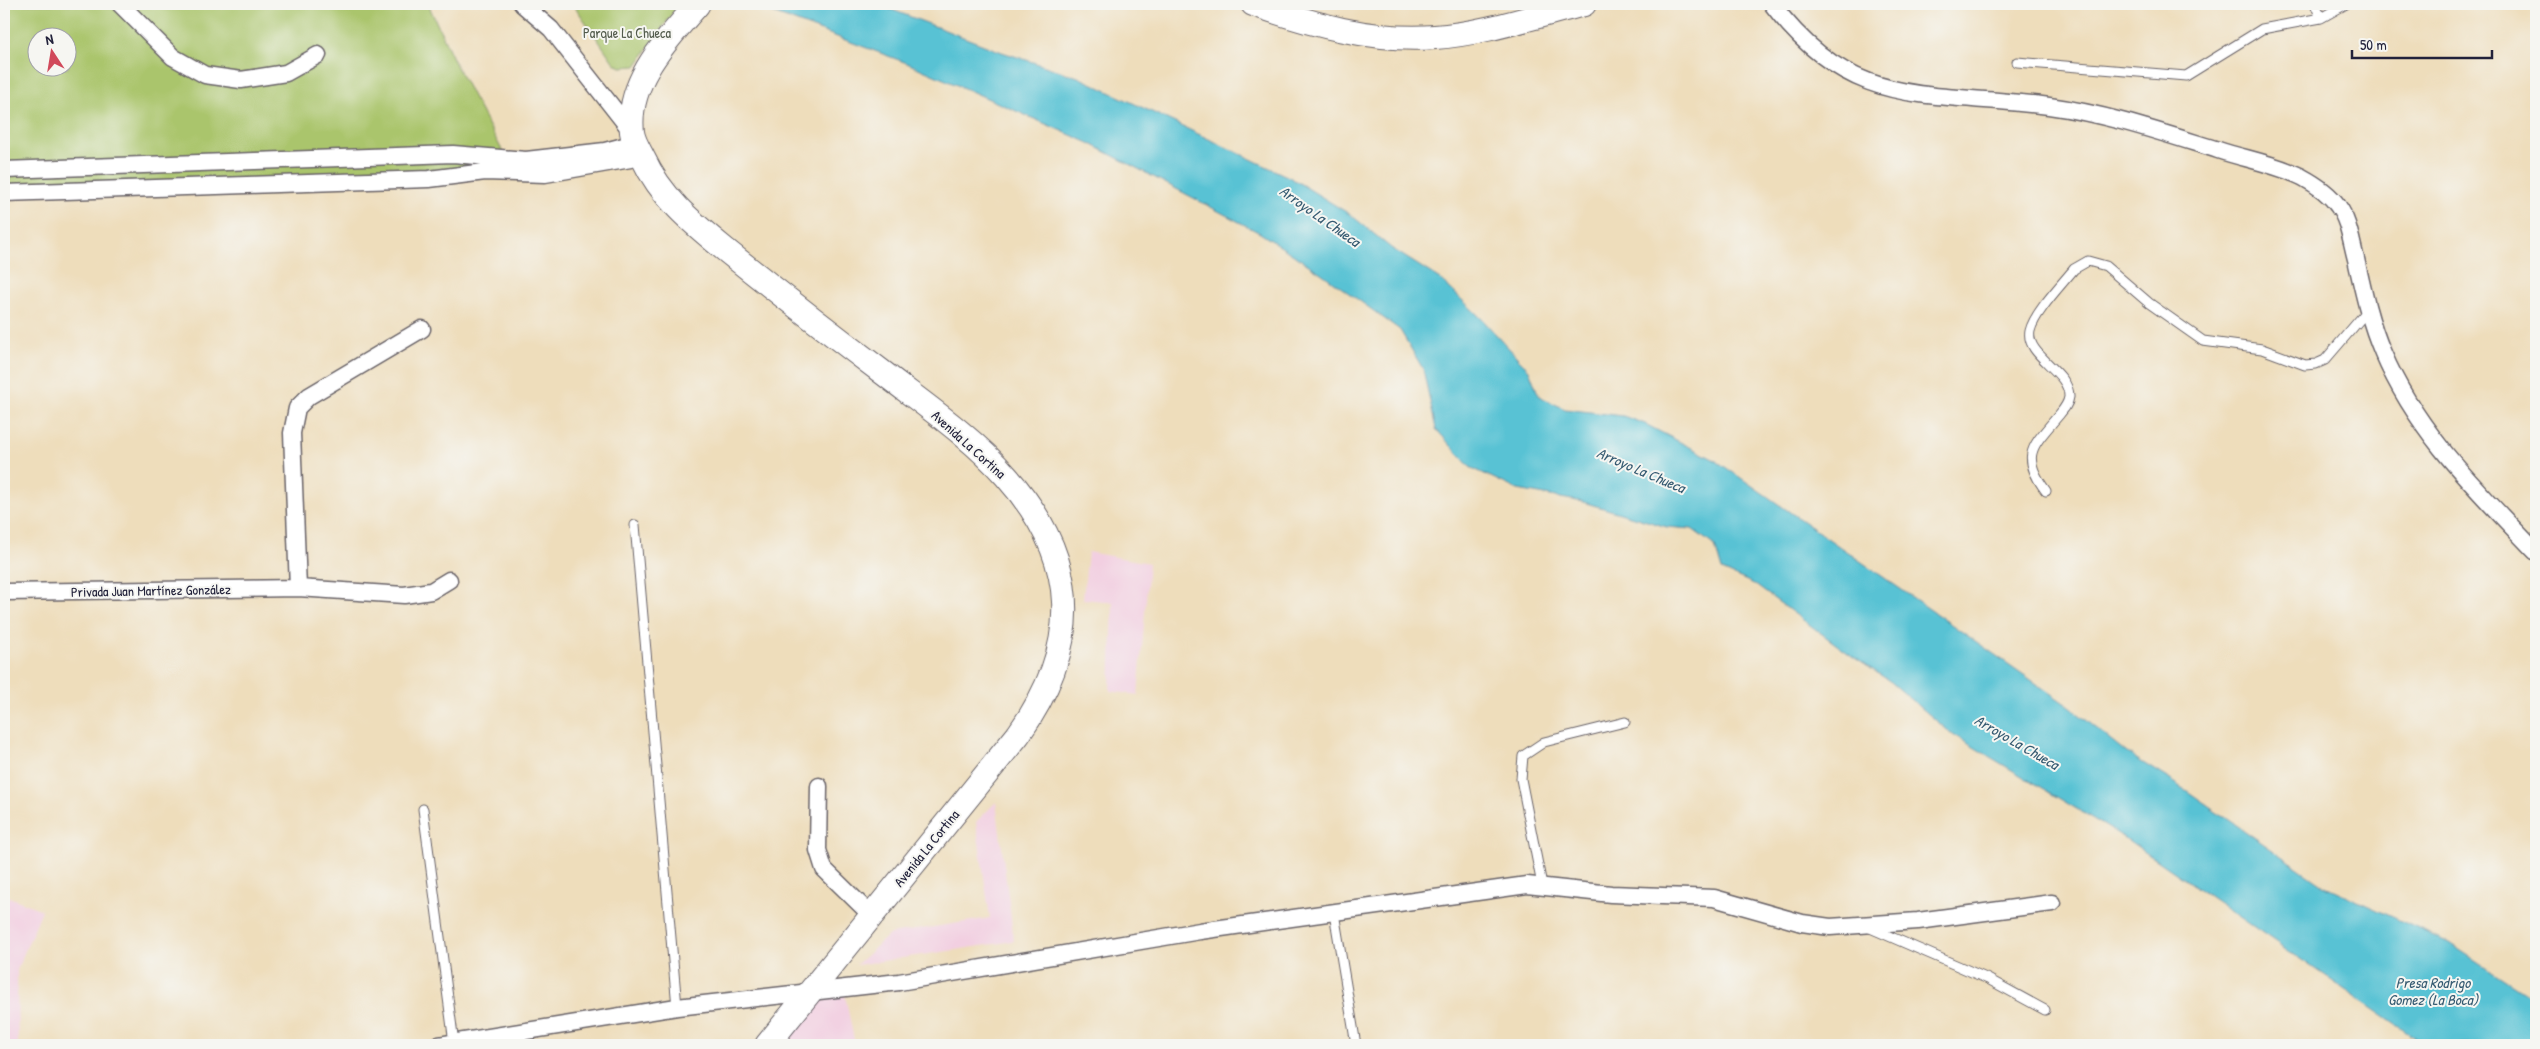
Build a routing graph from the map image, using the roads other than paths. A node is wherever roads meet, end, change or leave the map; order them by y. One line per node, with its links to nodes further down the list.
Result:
1 (120, 4): 10 (street)
2 (522, 4): 12 (street)
3 (698, 4): 12 (main road)
4 (1253, 4): 5 (main road)
5 (1584, 4)
6 (1772, 4): 15 (street)
7 (2315, 4): 9 (lane)
8 (2346, 4): 9 (lane)
9 (2321, 18): 11 (lane)
10 (318, 55)
11 (2017, 62)
12 (637, 144): 13 (street); 14 (street); 29 (main road, Avenida La Cortina)
13 (4, 170)
14 (4, 193)
15 (2368, 310): 17 (lane); 19 (street)
16 (422, 329): 21 (street)
17 (2046, 491)
18 (635, 524): 32 (lane)
19 (2536, 552)
20 (450, 580): 21 (street, Privada Juan Martínez González)
21 (298, 588): 22 (street, Privada Juan Martínez González)
22 (4, 592)
23 (1625, 722): 26 (lane)
24 (819, 786): 29 (street)
25 (423, 809): 34 (lane)
26 (1542, 885): 28 (street); 30 (street)
27 (2052, 903): 30 (street)
28 (1334, 913): 31 (street); 36 (lane)
29 (872, 916): 31 (main road, Avenida La Cortina)
30 (1866, 926): 33 (lane)
31 (811, 991): 32 (street); 35 (main road, Avenida La Cortina)
32 (677, 1007): 34 (street)
33 (2045, 1010)
34 (447, 1044)
35 (767, 1045)
36 (1356, 1045)

